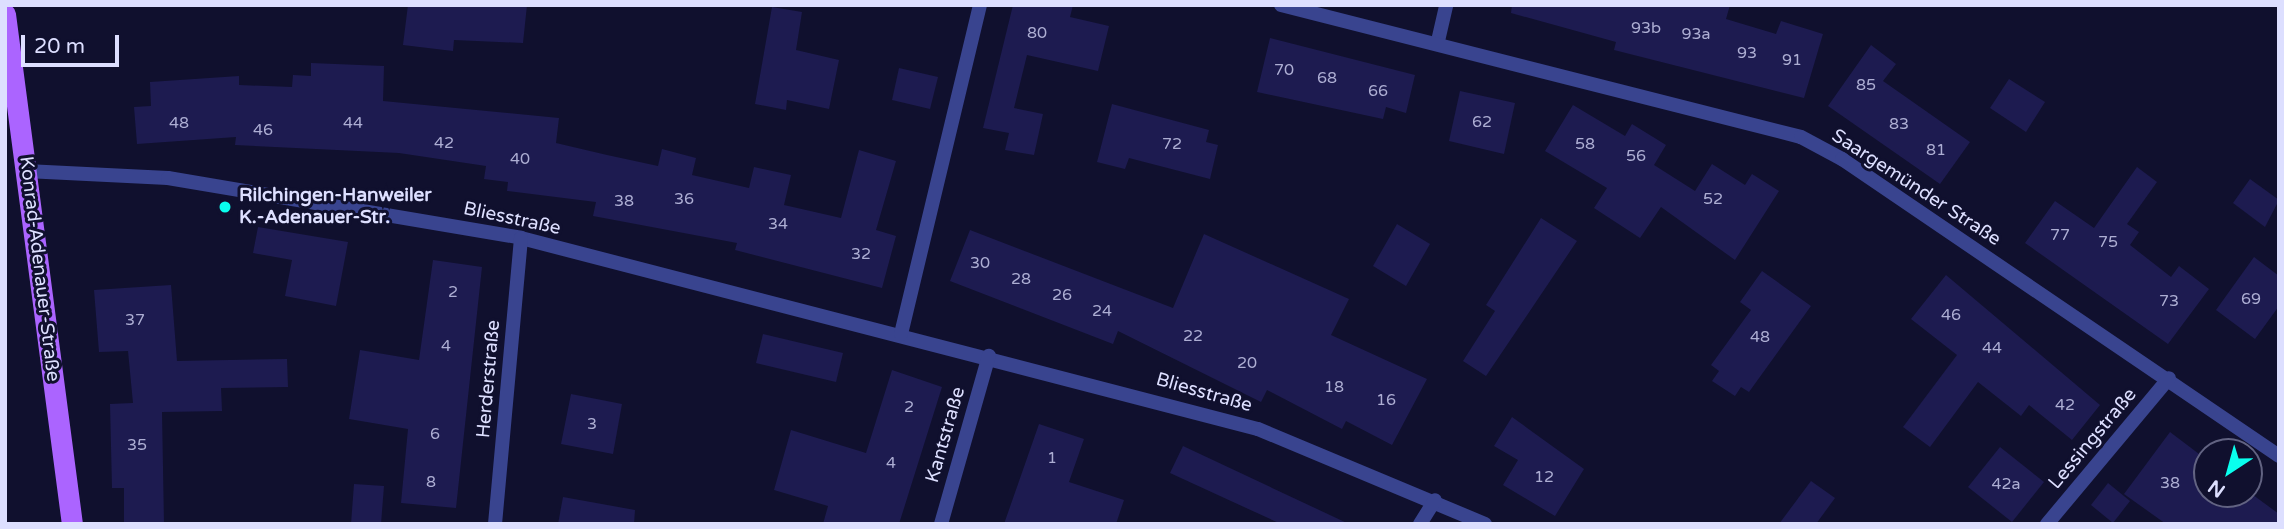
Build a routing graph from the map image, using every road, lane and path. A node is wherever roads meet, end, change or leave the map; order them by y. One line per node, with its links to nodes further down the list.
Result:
1 (980, 5): 8 (street)
2 (1281, 5): 5 (street, Saargemünder Straße)
3 (1446, 5): 5 (street)
4 (5, 14): 6 (main road, Konrad-Adenauer-Straße)
5 (1437, 41): 10 (street, Saargemünder Straße)
6 (26, 171): 7 (street, Bliesstraße); 13 (main road, Konrad-Adenauer-Straße)
7 (521, 239): 8 (street, Bliesstraße); 14 (street, Herderstraße)
8 (901, 334): 9 (street, Bliesstraße)
9 (989, 356): 12 (street, Bliesstraße); 15 (street, Kantstraße)
10 (2169, 378): 11 (street, Saargemünder Straße); 18 (street, Lessingstraße)
11 (2279, 456)
12 (1435, 500): 16 (street); 17 (street, Bliesstraße)
13 (72, 524)
14 (495, 524)
15 (941, 524)
16 (1420, 524)
17 (1485, 524)
18 (2047, 524)

